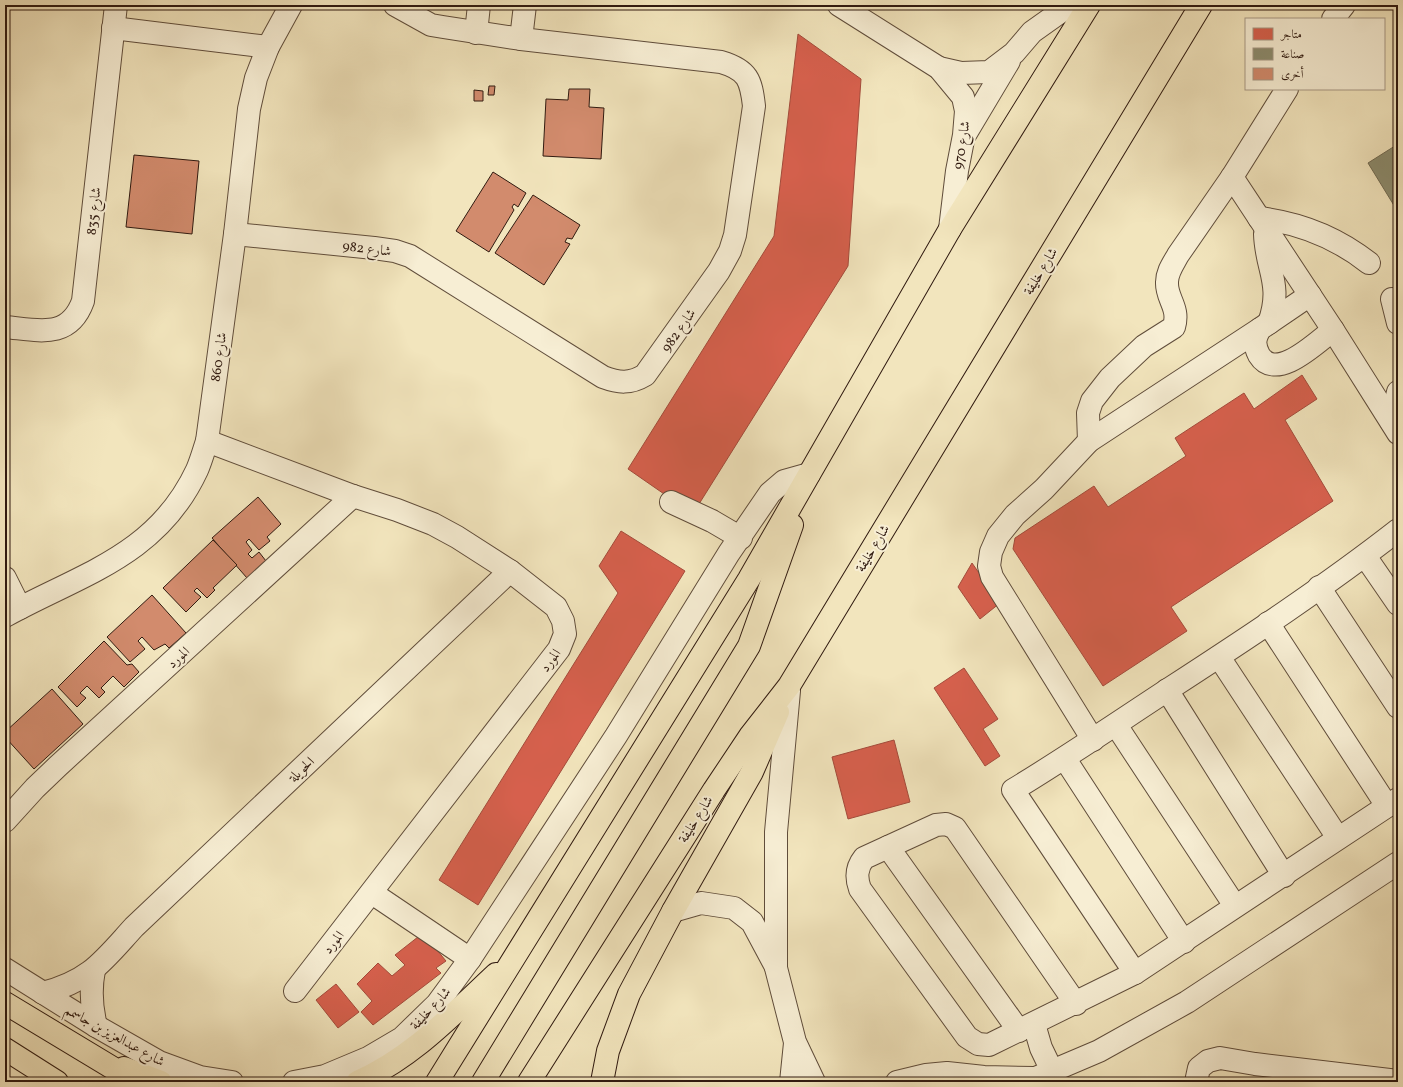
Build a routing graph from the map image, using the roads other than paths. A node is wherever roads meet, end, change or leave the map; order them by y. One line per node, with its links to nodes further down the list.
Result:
1 (116, 5): 12 (street, شارع 835)
2 (291, 5): 15 (street, شارع 860)
3 (395, 5): 13 (street, شارع 982)
4 (479, 5): 13 (street)
5 (524, 5): 14 (street)
6 (839, 5): 17 (street, شارع 970)
7 (1070, 5): 16 (street, شارع 970)
8 (1090, 5): 22 (main road)
9 (1201, 5): 48 (main road, شارع خليفة)
10 (1344, 5): 11 (street)
11 (1334, 18)
12 (113, 28): 15 (street); 29 (street, شارع 835)
13 (476, 33): 14 (street, شارع 982)
14 (521, 39): 23 (street, شارع 982)
15 (268, 47): 23 (street, شارع 860)
16 (1014, 53): 17 (street, شارع 970); 19 (street)
17 (939, 68): 19 (street, شارع 970)
18 (1286, 90): 20 (street)
19 (964, 135): 22 (street, شارع 970)
20 (1232, 177): 21 (street); 34 (street)
21 (1262, 223): 24 (street); 25 (street); 28 (street)
22 (950, 229): 35 (main road)
23 (235, 234): 33 (street, شارع 860)
24 (1369, 263)
25 (1310, 295): 28 (street); 30 (street)
26 (1392, 299): 27 (street)
27 (1398, 324)
28 (1264, 326): 30 (street); 34 (street)
29 (5, 327)
30 (1333, 330): 32 (street)
31 (1398, 392): 32 (street)
32 (1394, 427)
33 (207, 441): 36 (street, المورد); 45 (street, شارع 860)
34 (1089, 441): 52 (street)
35 (810, 474): 39 (street, شارع خليفة); 64 (main road); 89 (main road)
36 (353, 496): 41 (street, المورد); 55 (street, المورد)
37 (671, 502): 39 (street)
38 (1398, 530): 40 (street)
39 (741, 538): 65 (street, شارع خليفة)
40 (1365, 556): 43 (street); 44 (street)
41 (510, 571): 60 (street, المورد); 68 (street, الحويلة)
42 (5, 578): 45 (street)
43 (1319, 587): 46 (street); 50 (street)
44 (1398, 604)
45 (12, 612)
46 (1268, 623): 47 (street); 54 (street)
47 (1219, 656): 49 (street); 56 (street)
48 (789, 686): 62 (main road); 66 (street); 90 (main road, شارع خليفة)
49 (1167, 690): 51 (street); 59 (street)
50 (1398, 707)
51 (1116, 725): 52 (street); 61 (street)
52 (1093, 740): 53 (street)
53 (1065, 759): 63 (street); 69 (street)
54 (1392, 803): 56 (street)
55 (5, 821)
56 (1338, 838): 59 (street)
57 (888, 848): 73 (street); 75 (street); 75 (street)
58 (1398, 863): 79 (street)
59 (1284, 876): 61 (street)
60 (372, 893): 65 (street); 70 (street, المورد)
61 (1236, 906): 63 (street)
62 (673, 911): 66 (street); 91 (main road)
63 (1184, 942): 69 (street)
64 (517, 954): 87 (main road); 88 (main road)
65 (470, 959): 86 (street, شارع خليفة)
66 (776, 968): 76 (street)
67 (5, 969): 71 (street, شارع عبدالعزيز بن جاسمم)
68 (94, 970): 71 (street, الحويلة); 74 (street)
69 (1135, 973): 73 (street)
70 (295, 990)
71 (42, 993): 74 (street, شارع عبدالعزيز بن جاسمم)
72 (5, 1003): 78 (main road, شارع عبدالعزيز بن جاسمم)
73 (1076, 1004): 75 (street)
74 (96, 1026): 85 (street, شارع عبدالعزيز بن جاسمم)
75 (1023, 1030): 79 (street)
76 (795, 1042): 92 (street); 93 (street)
77 (5, 1049): 82 (main road)
78 (84, 1051): 83 (main road, شارع عبدالعزيز بن جاسمم); 84 (main road)
79 (1037, 1077): 80 (street)
80 (940, 1078): 94 (street)
81 (1391, 1081): 95 (street)
82 (57, 1082)
83 (136, 1082)
84 (160, 1082)
85 (232, 1082)
86 (294, 1082)
87 (357, 1082)
88 (437, 1082)
89 (484, 1082)
90 (529, 1082)
91 (602, 1082)
92 (791, 1082)
93 (814, 1082)
94 (897, 1082)
95 (1196, 1082)

